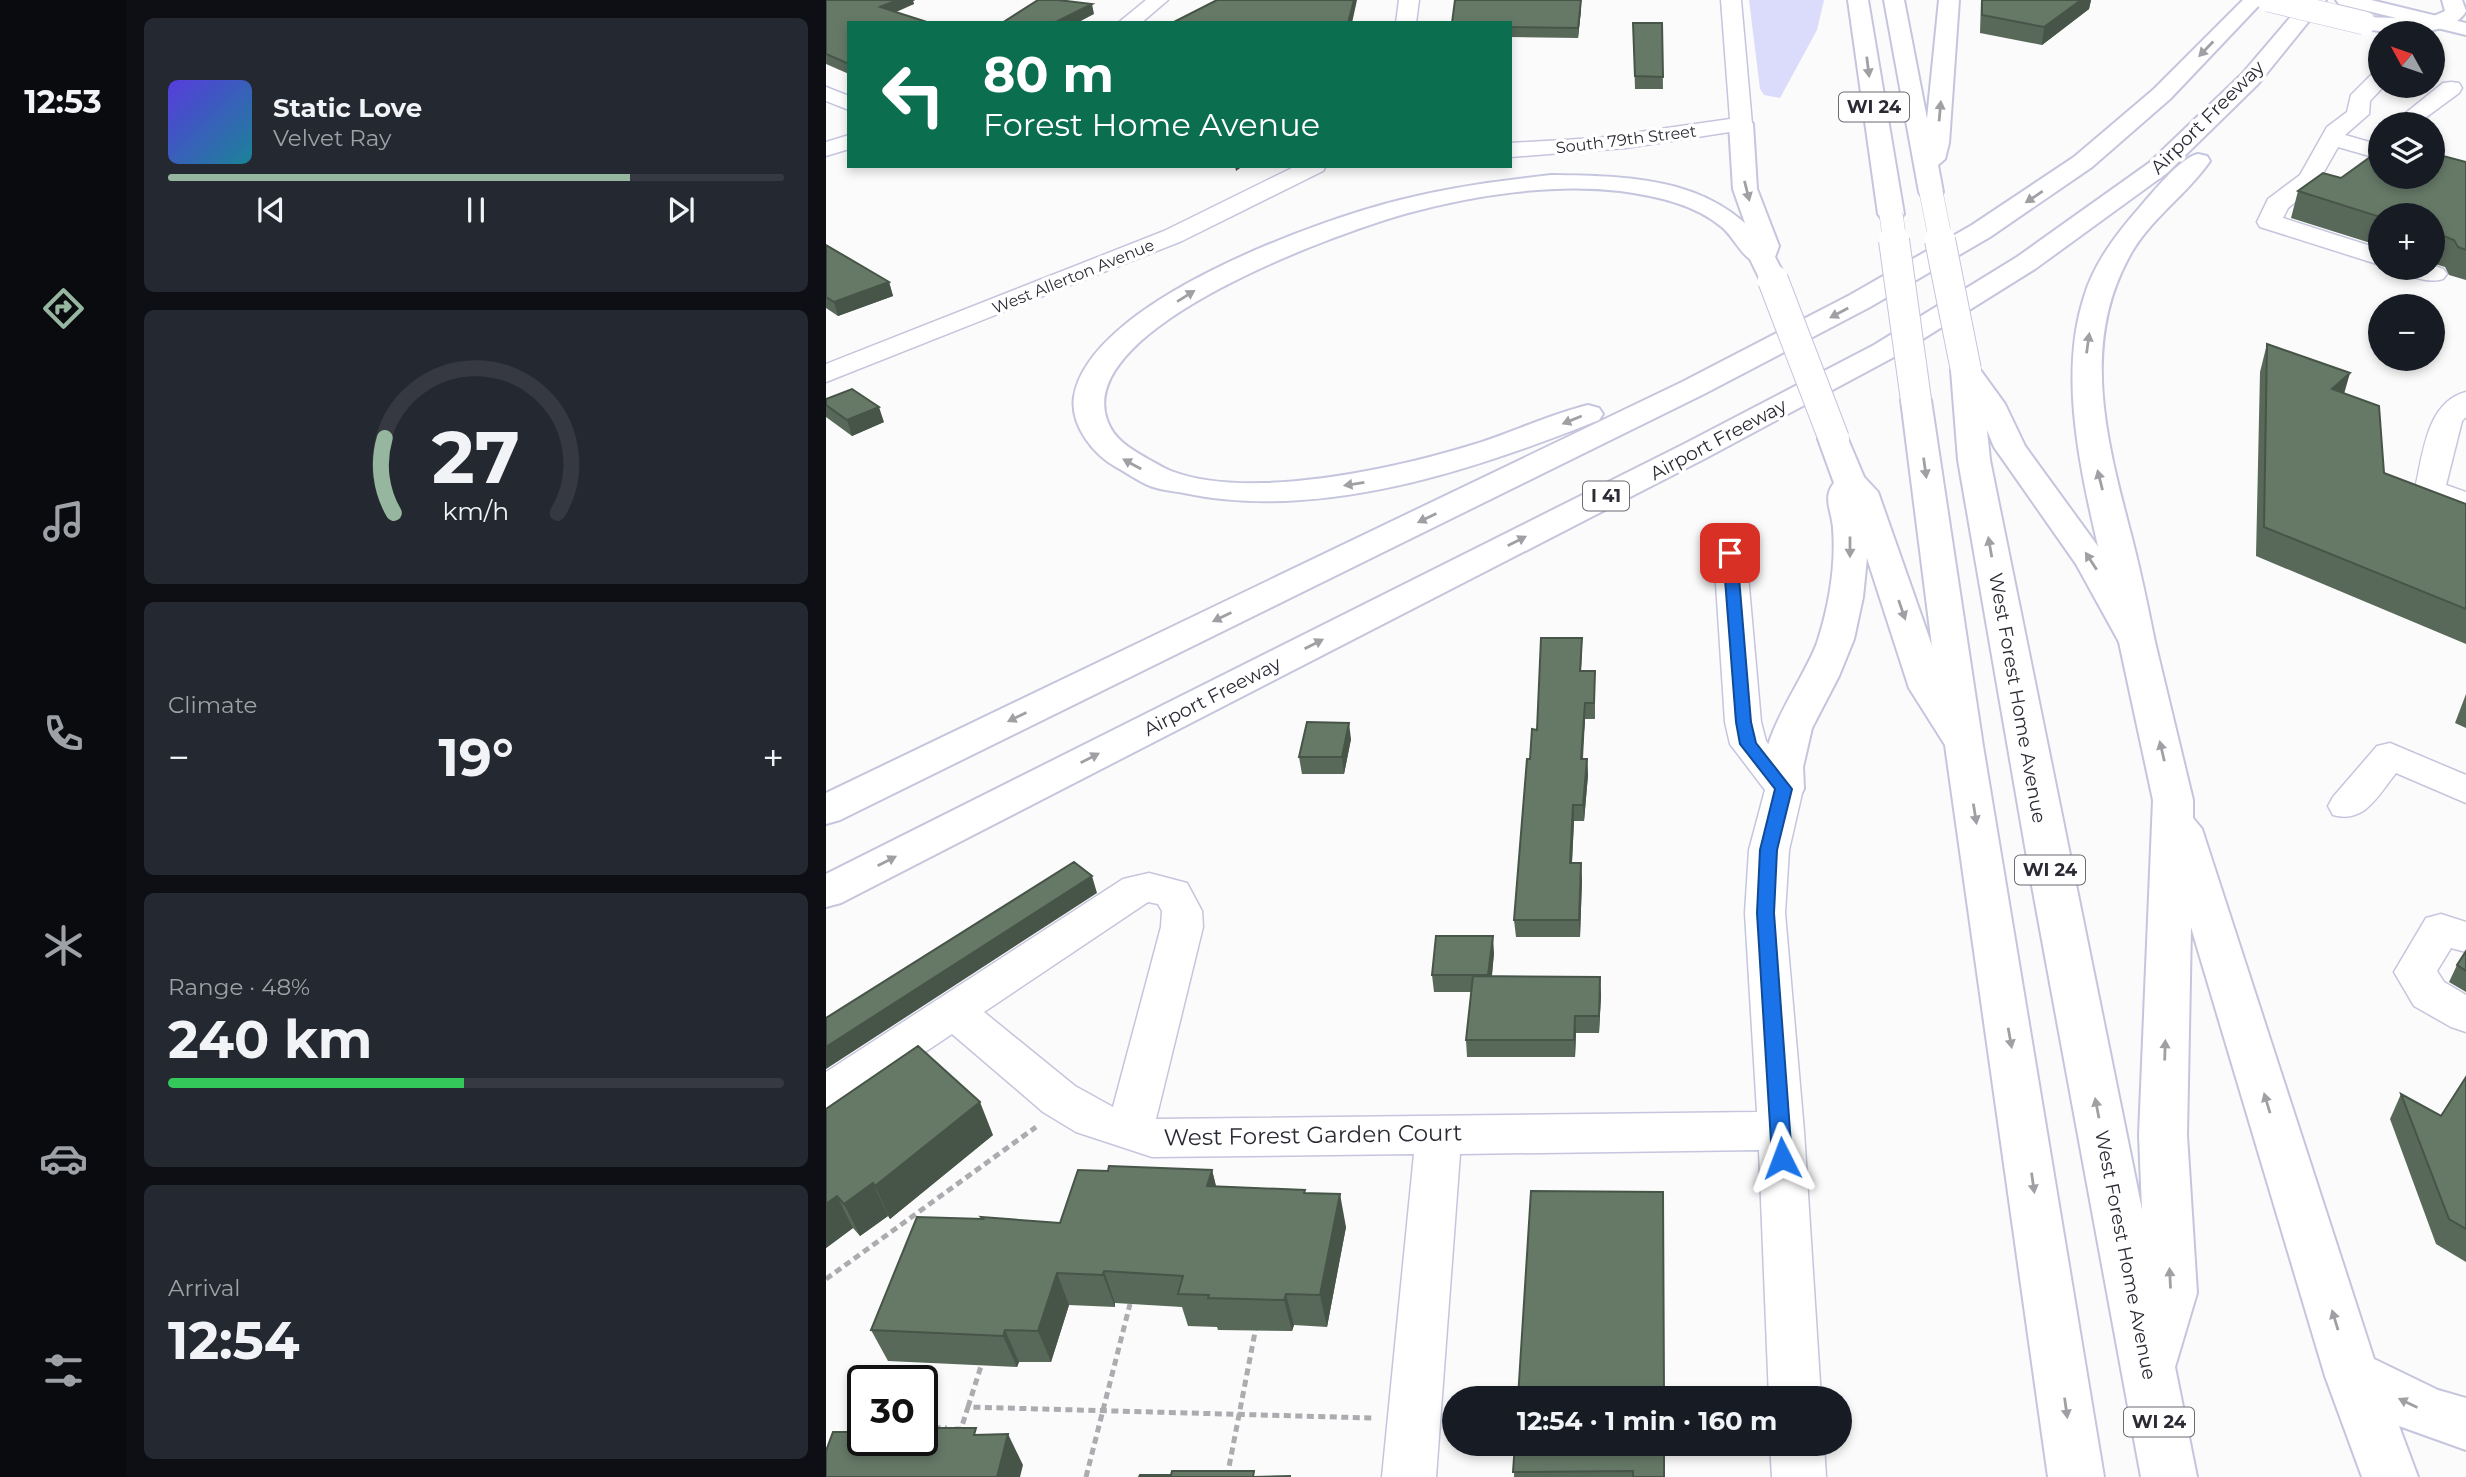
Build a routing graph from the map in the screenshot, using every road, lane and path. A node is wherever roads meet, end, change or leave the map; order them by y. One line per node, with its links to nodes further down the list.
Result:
1 (1158, 0): 13 (street)
2 (1409, 0): 14 (street)
3 (1731, 0): 28 (street)
4 (1858, 0): 46 (main road, WI 24, one-way to 46, bridge)
5 (1894, 0): 35 (main road, West Forest Home Avenue / WI 24)
6 (1949, 0): 35 (main road, one-way to 6)
7 (2254, 0): 38 (main road, one-way to 38)
8 (2268, 0): 12 (main road, bridge)
9 (2316, 0): 22 (main road, Airport Freeway / I 41)
10 (2346, 0): 12 (main road)
11 (2452, 0): 17 (main road)
12 (2370, 15): 15 (main road); 16 (main road)
13 (1131, 21)
14 (1406, 21)
15 (2381, 21)
16 (2405, 21)
17 (2445, 24)
18 (2466, 29): 19 (main road)
19 (2445, 31)
20 (2445, 36): 21 (main road)
21 (2466, 49)
22 (2250, 79): 45 (main road, one-way to 22); 52 (main road, Airport Freeway / I 41, one-way to 22)
23 (2454, 85): 27 (street)
24 (2368, 90): 29 (street)
25 (826, 93): 26 (street)
26 (847, 103)
27 (2419, 112)
28 (1741, 124): 33 (street, South 79th Street); 37 (main road, one-way to 37)
29 (2332, 138): 31 (street); 36 (street)
30 (847, 143): 32 (street)
31 (2368, 145)
32 (826, 149)
33 (1512, 150)
34 (1311, 168): 40 (street, West Allerton Avenue)
35 (1930, 185): 39 (main road, West Forest Home Avenue / WI 24, bridge)
36 (2368, 253)
37 (1767, 269): 38 (main road, one-way to 37); 42 (main road, bridge)
38 (1774, 348): 51 (main road, one-way to 51)
39 (1966, 370): 45 (main road, one-way to 39); 65 (main road, West Forest Home Avenue / WI 24, one-way to 39)
40 (826, 374)
41 (2466, 401): 43 (street)
42 (1849, 481): 46 (main road, one-way to 46); 47 (main road, one-way to 47)
43 (2466, 503)
44 (1730, 553): 47 (street)
45 (2137, 642): 49 (main road, one-way to 45)
46 (1964, 746): 81 (main road, WI 24, one-way to 81)
47 (1784, 789): 58 (street)
48 (2466, 790): 50 (street)
49 (2173, 800): 65 (main road, one-way to 49); 66 (main road, one-way to 49)
50 (2347, 806)
51 (826, 810)
52 (826, 892)
53 (2466, 937): 55 (street)
54 (954, 1011): 56 (street); 57 (street, West Forest Garden Court); 59 (street)
55 (2466, 1015)
56 (826, 1095)
57 (1067, 1104): 59 (street, West Forest Garden Court); 61 (path)
58 (1781, 1131): 60 (street, West Forest Garden Court); 67 (street)
59 (1130, 1132): 60 (street, West Forest Garden Court)
60 (1439, 1133): 71 (street)
61 (826, 1279)
62 (1130, 1304): 69 (path)
63 (1256, 1327): 70 (path)
64 (982, 1363): 68 (path)
65 (2149, 1367): 82 (main road, West Forest Home Avenue / WI 24)
66 (2352, 1376): 72 (main road, one-way to 66); 83 (main road)
67 (1794, 1386)
68 (968, 1407): 69 (path); 74 (path)
69 (1104, 1410): 70 (path); 77 (path)
70 (1239, 1414): 71 (path); 78 (path)
71 (1415, 1421): 79 (street)
72 (2466, 1424)
73 (938, 1428): 74 (path)
74 (961, 1429): 75 (path)
75 (957, 1440)
76 (1798, 1456): 80 (street)
77 (1086, 1477)
78 (1227, 1477)
79 (1409, 1477)
80 (1799, 1477)
81 (2076, 1477)
82 (2169, 1477)
83 (2390, 1477)

